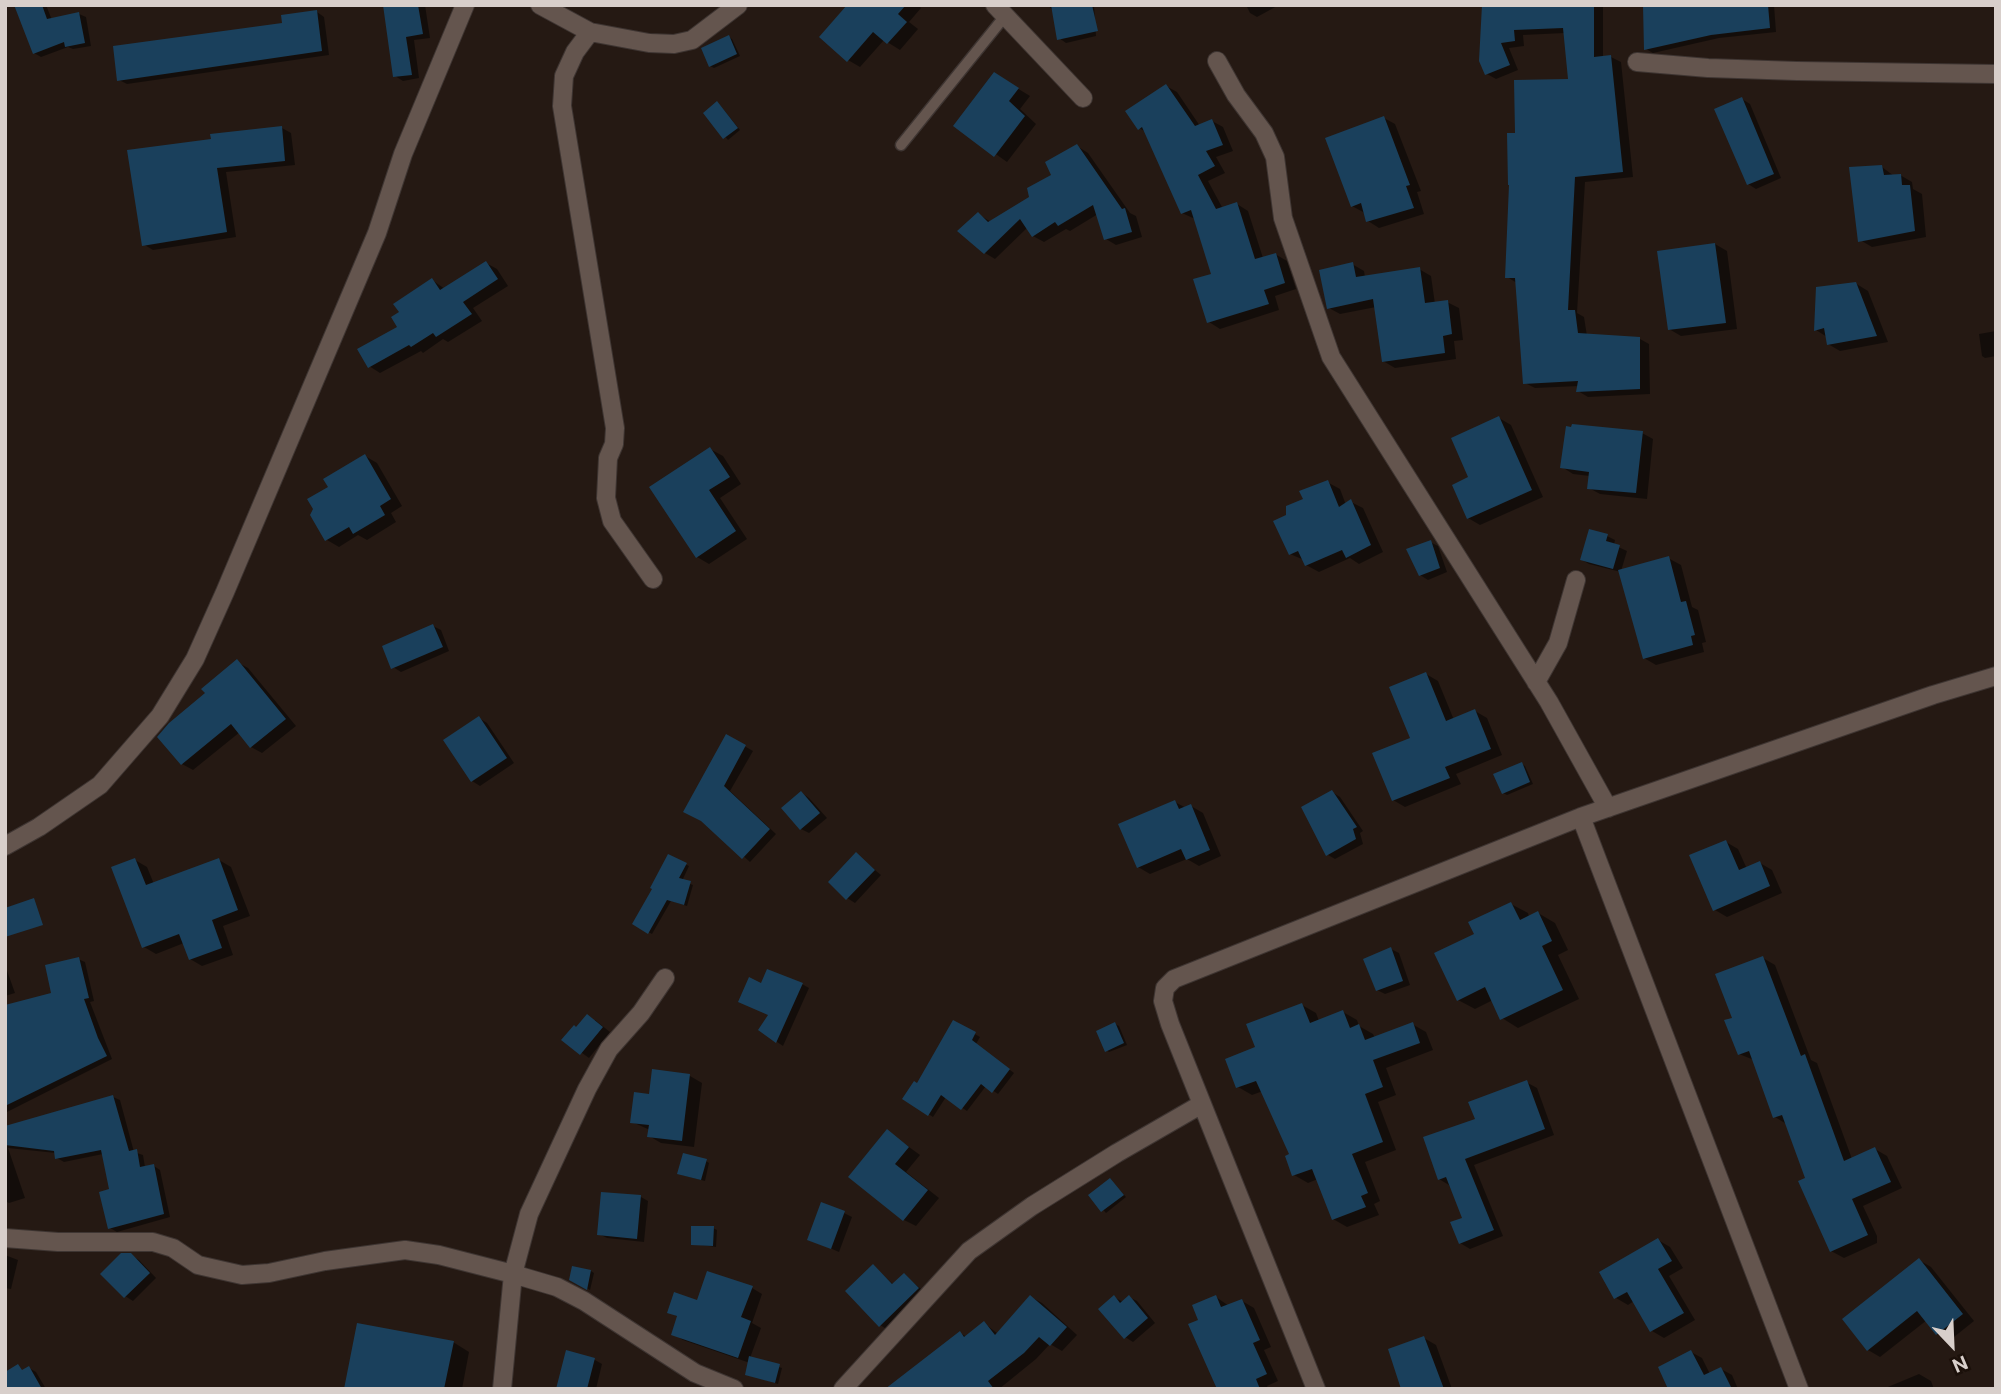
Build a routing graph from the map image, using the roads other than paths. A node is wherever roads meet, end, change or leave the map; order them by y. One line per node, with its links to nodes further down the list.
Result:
1 (465, 5): 17 (street)
2 (540, 5): 5 (street)
3 (738, 5): 5 (street)
4 (1000, 11): 9 (street); 10 (lane)
5 (590, 32): 11 (street)
6 (1217, 61): 14 (street)
7 (1637, 62): 8 (street)
8 (1996, 74)
9 (1083, 98)
10 (901, 145)
11 (653, 579)
12 (1576, 580): 14 (street)
13 (1996, 676): 15 (street)
14 (1536, 682): 15 (street)
15 (1608, 808): 16 (street)
16 (1581, 817): 19 (street); 26 (street)
17 (5, 846)
18 (665, 978): 21 (street)
19 (1202, 1104): 24 (street); 25 (street)
20 (5, 1238): 21 (street)
21 (513, 1274): 22 (street); 23 (street)
22 (502, 1389)
23 (734, 1389)
24 (843, 1389)
25 (1316, 1389)
26 (1799, 1389)

